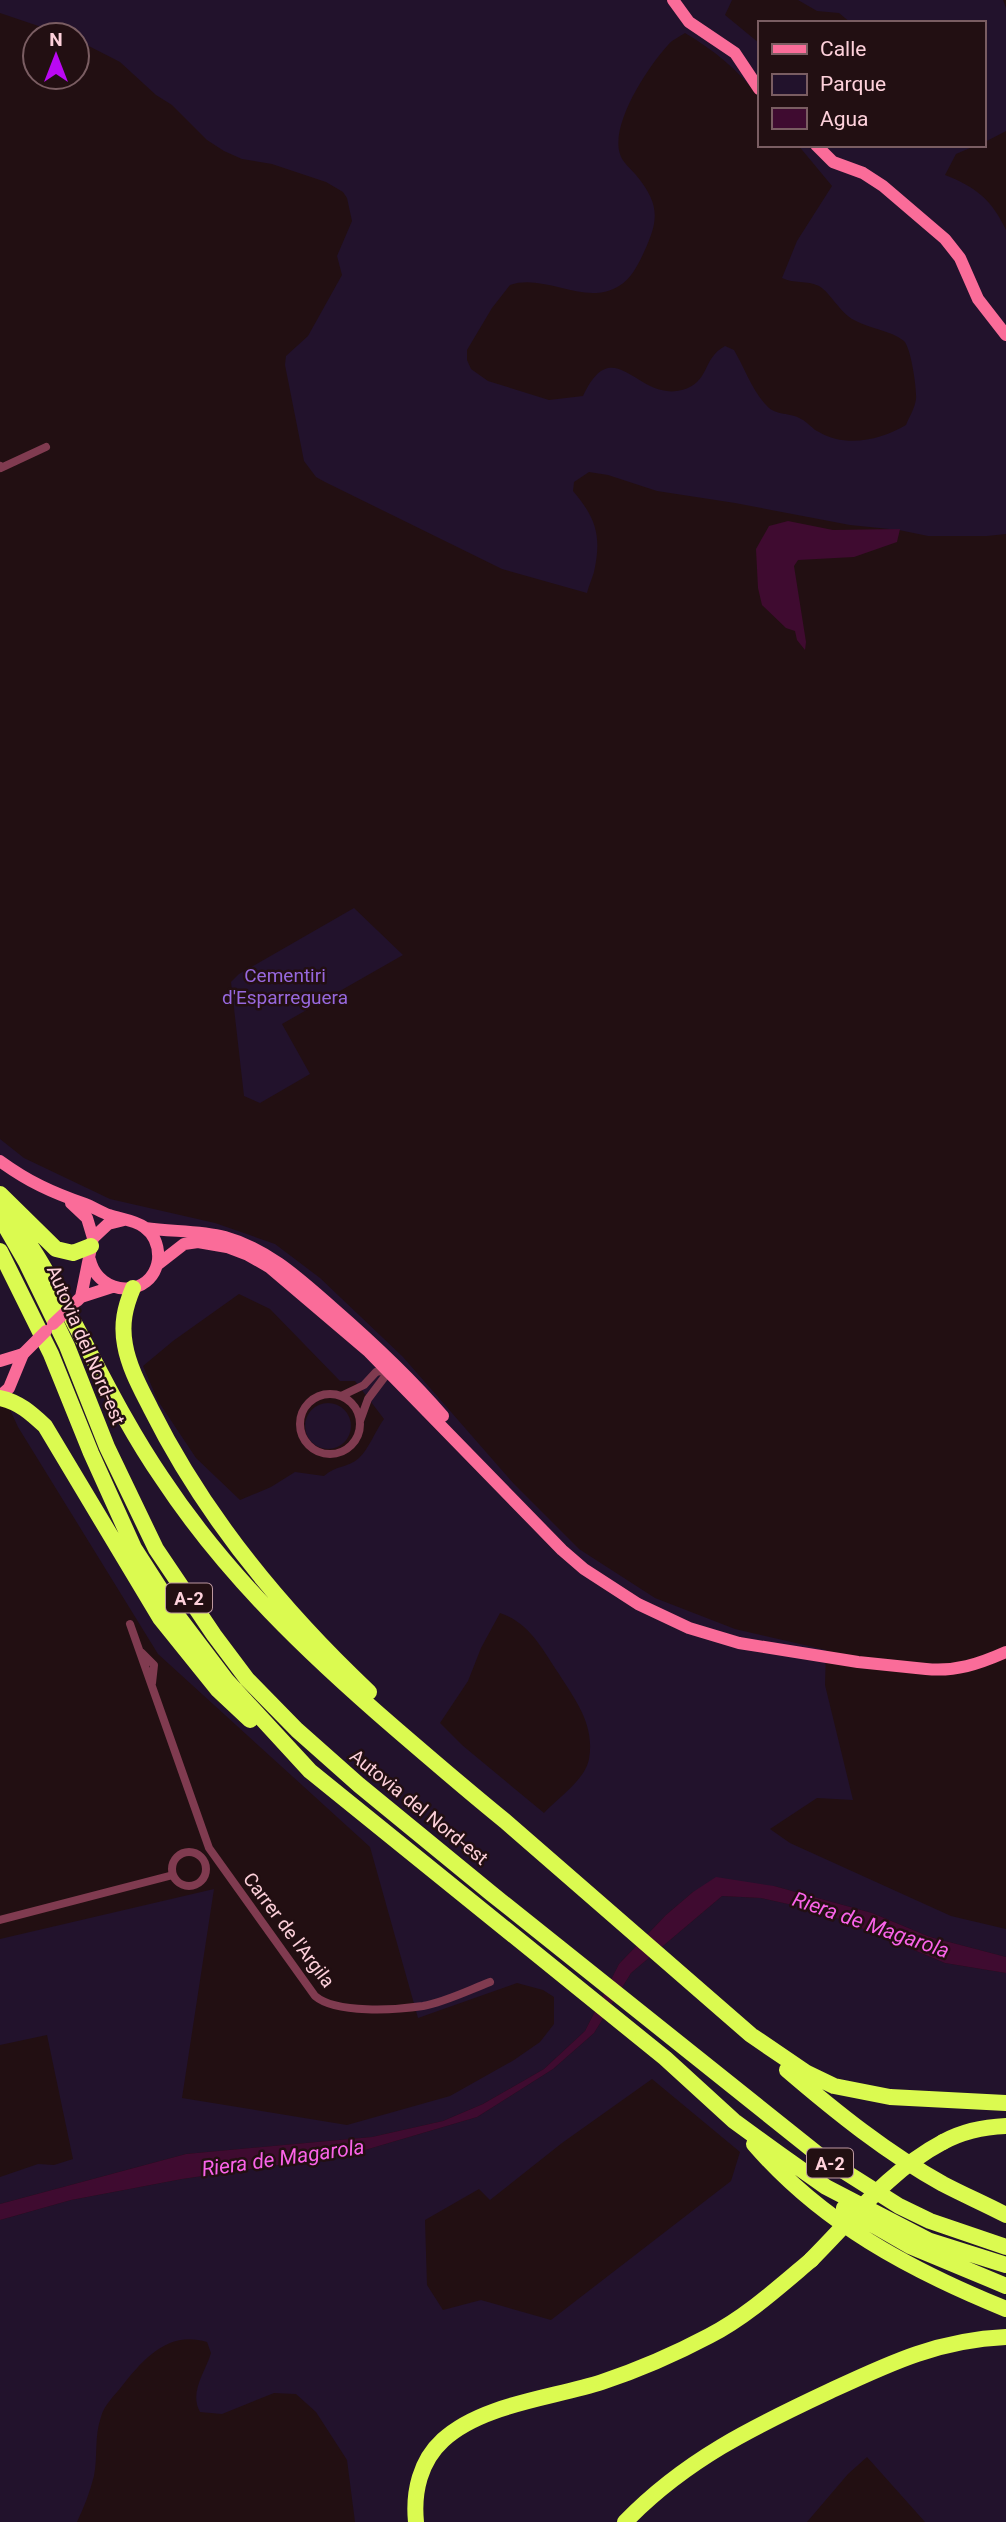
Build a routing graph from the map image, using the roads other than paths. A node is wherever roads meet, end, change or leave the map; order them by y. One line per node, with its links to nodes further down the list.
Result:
1 (673, 0): 2 (main road)
2 (758, 88)
3 (818, 147): 4 (main road)
4 (1006, 335)
5 (46, 447): 6 (street)
6 (0, 467)
7 (0, 1161): 9 (main road)
8 (0, 1194): 14 (highway)
9 (65, 1198): 12 (main road); 14 (main road)
10 (0, 1206): 34 (highway)
11 (0, 1217): 46 (highway, Autovia del Nord-est / A-2)
12 (125, 1220): 13 (main road); 14 (main road)
13 (145, 1228): 16 (main road); 20 (main road)
14 (91, 1248): 17 (main road); 19 (main road)
15 (0, 1251): 33 (highway, Autovia del Nord-est / A-2)
16 (157, 1265): 18 (main road); 20 (main road)
17 (112, 1287): 18 (main road); 19 (main road)
18 (133, 1288): 34 (highway)
19 (77, 1301): 21 (main road, bridge)
20 (371, 1347): 23 (main road); 24 (street); 27 (main road)
21 (23, 1354): 22 (main road); 25 (main road)
22 (0, 1361): 25 (main road)
23 (387, 1368): 24 (street); 26 (street); 27 (main road)
24 (371, 1375): 28 (street)
25 (12, 1381): 29 (main road)
26 (381, 1385): 27 (street); 30 (street)
27 (409, 1385): 32 (main road)
28 (341, 1396): 30 (street); 30 (street)
29 (0, 1397): 33 (highway)
30 (360, 1421)
31 (130, 1624): 37 (street, Carrer de l'Argila)
32 (1006, 1653)
33 (310, 1772): 40 (highway, Autovia del Nord-est / A-2)
34 (505, 1821): 38 (highway)
35 (173, 1875): 35 (street); 36 (street)
36 (0, 1920)
37 (490, 1982)
38 (751, 2035): 39 (highway); 45 (highway)
39 (1006, 2103)
40 (734, 2121): 44 (highway, Autovia del Nord-est / A-2); 49 (highway)
41 (1006, 2126): 43 (highway)
42 (1006, 2135): 43 (highway)
43 (943, 2142): 51 (highway, bridge)
44 (778, 2153): 47 (highway, Autovia del Nord-est / A-2); 48 (highway)
45 (1006, 2215)
46 (1006, 2247)
47 (1006, 2265)
48 (1006, 2286)
49 (1006, 2309)
50 (1006, 2337): 52 (highway)
51 (416, 2522)
52 (625, 2522)

